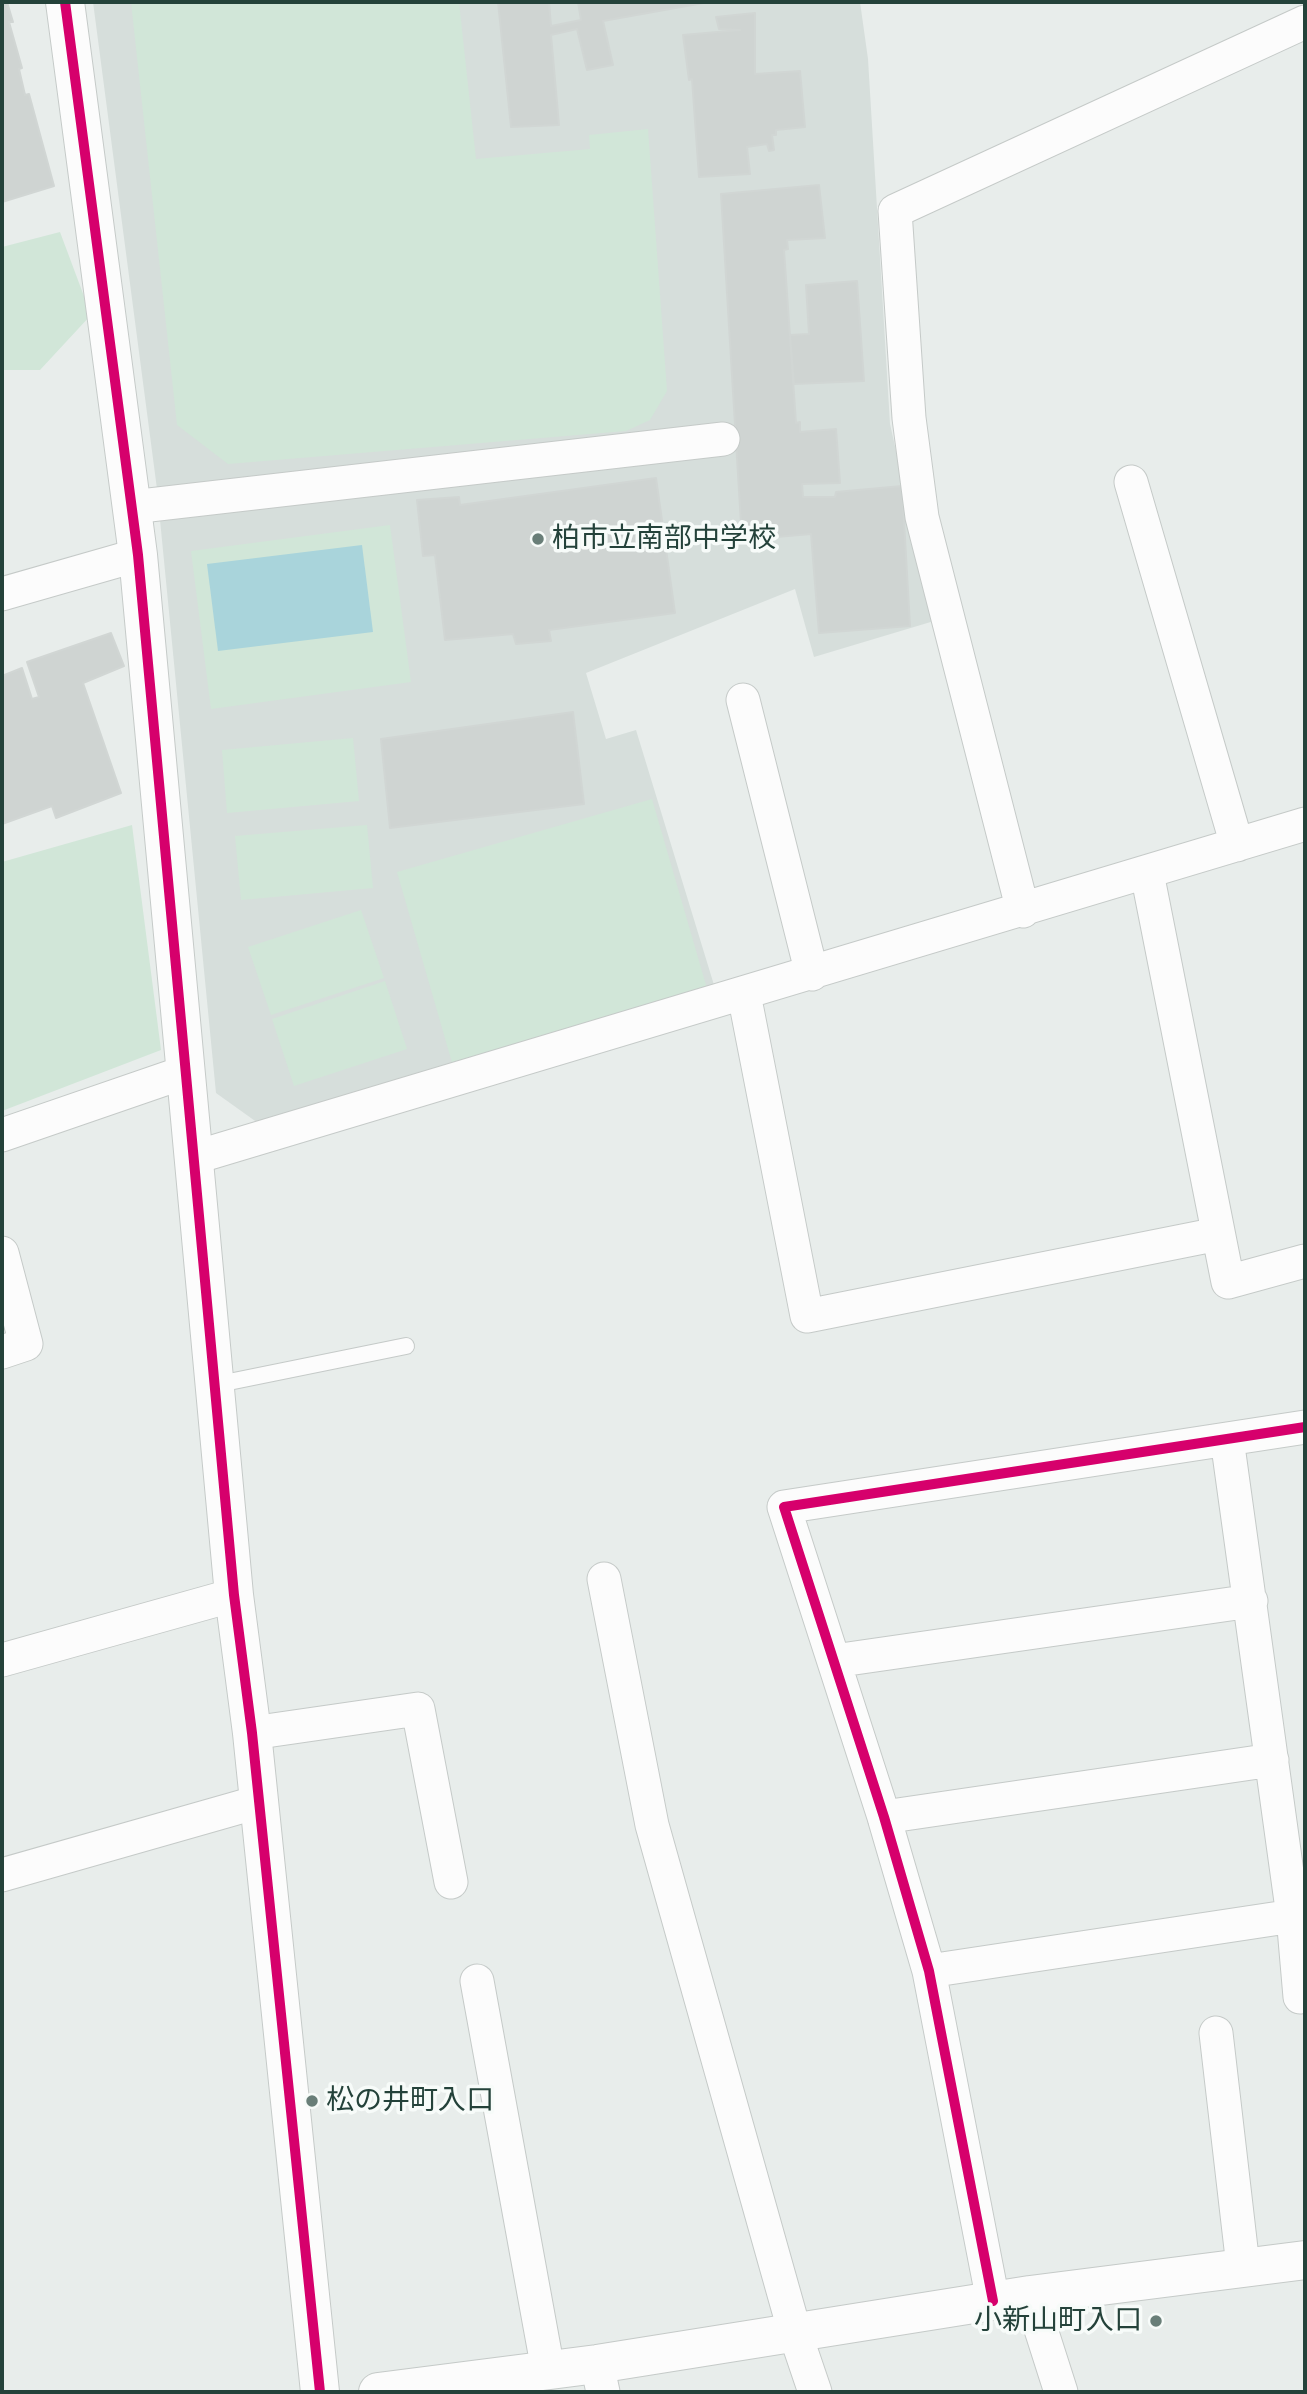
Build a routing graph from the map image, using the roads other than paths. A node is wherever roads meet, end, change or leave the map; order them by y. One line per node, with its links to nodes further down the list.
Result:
1 (65, 2): 5 (street)
2 (1305, 22): 12 (street)
3 (723, 439): 5 (street)
4 (1131, 482): 10 (street)
5 (132, 507): 6 (street)
6 (138, 555): 7 (street); 15 (street)
7 (2, 594)
8 (743, 700): 13 (street)
9 (1305, 824): 10 (street)
10 (1237, 845): 11 (street)
11 (1147, 873): 12 (street); 18 (street)
12 (1023, 911): 13 (street)
13 (812, 974): 14 (street)
14 (744, 994): 17 (street); 18 (street)
15 (185, 1072): 16 (street); 17 (street)
16 (2, 1135)
17 (196, 1157): 23 (street)
18 (1218, 1234): 20 (street)
19 (2, 1253): 22 (street)
20 (1305, 1261)
21 (406, 1346): 23 (lane)
22 (2, 1352)
23 (214, 1385): 27 (street)
24 (1305, 1427): 25 (street)
25 (1227, 1439): 28 (street); 30 (street)
26 (604, 1579): 45 (street)
27 (234, 1595): 29 (street); 31 (street)
28 (1251, 1601): 30 (street); 32 (street)
29 (2, 1660)
30 (834, 1661): 34 (street)
31 (252, 1733): 33 (street); 36 (street)
32 (1272, 1760): 34 (street); 37 (street)
33 (258, 1802): 35 (street); 48 (street)
34 (884, 1817): 38 (street)
35 (2, 1875)
36 (450, 1882)
37 (1293, 1916): 38 (street); 40 (street)
38 (929, 1971): 44 (street)
39 (477, 1980): 46 (street)
40 (1300, 1997)
41 (1216, 2033): 43 (street)
42 (1305, 2260): 43 (street)
43 (1243, 2266): 44 (street)
44 (1011, 2298): 45 (street); 51 (street)
45 (795, 2333): 47 (street); 50 (street)
46 (548, 2370): 47 (street); 49 (street)
47 (600, 2378)
48 (320, 2392)
49 (378, 2392)
50 (816, 2392)
51 (1061, 2392)

